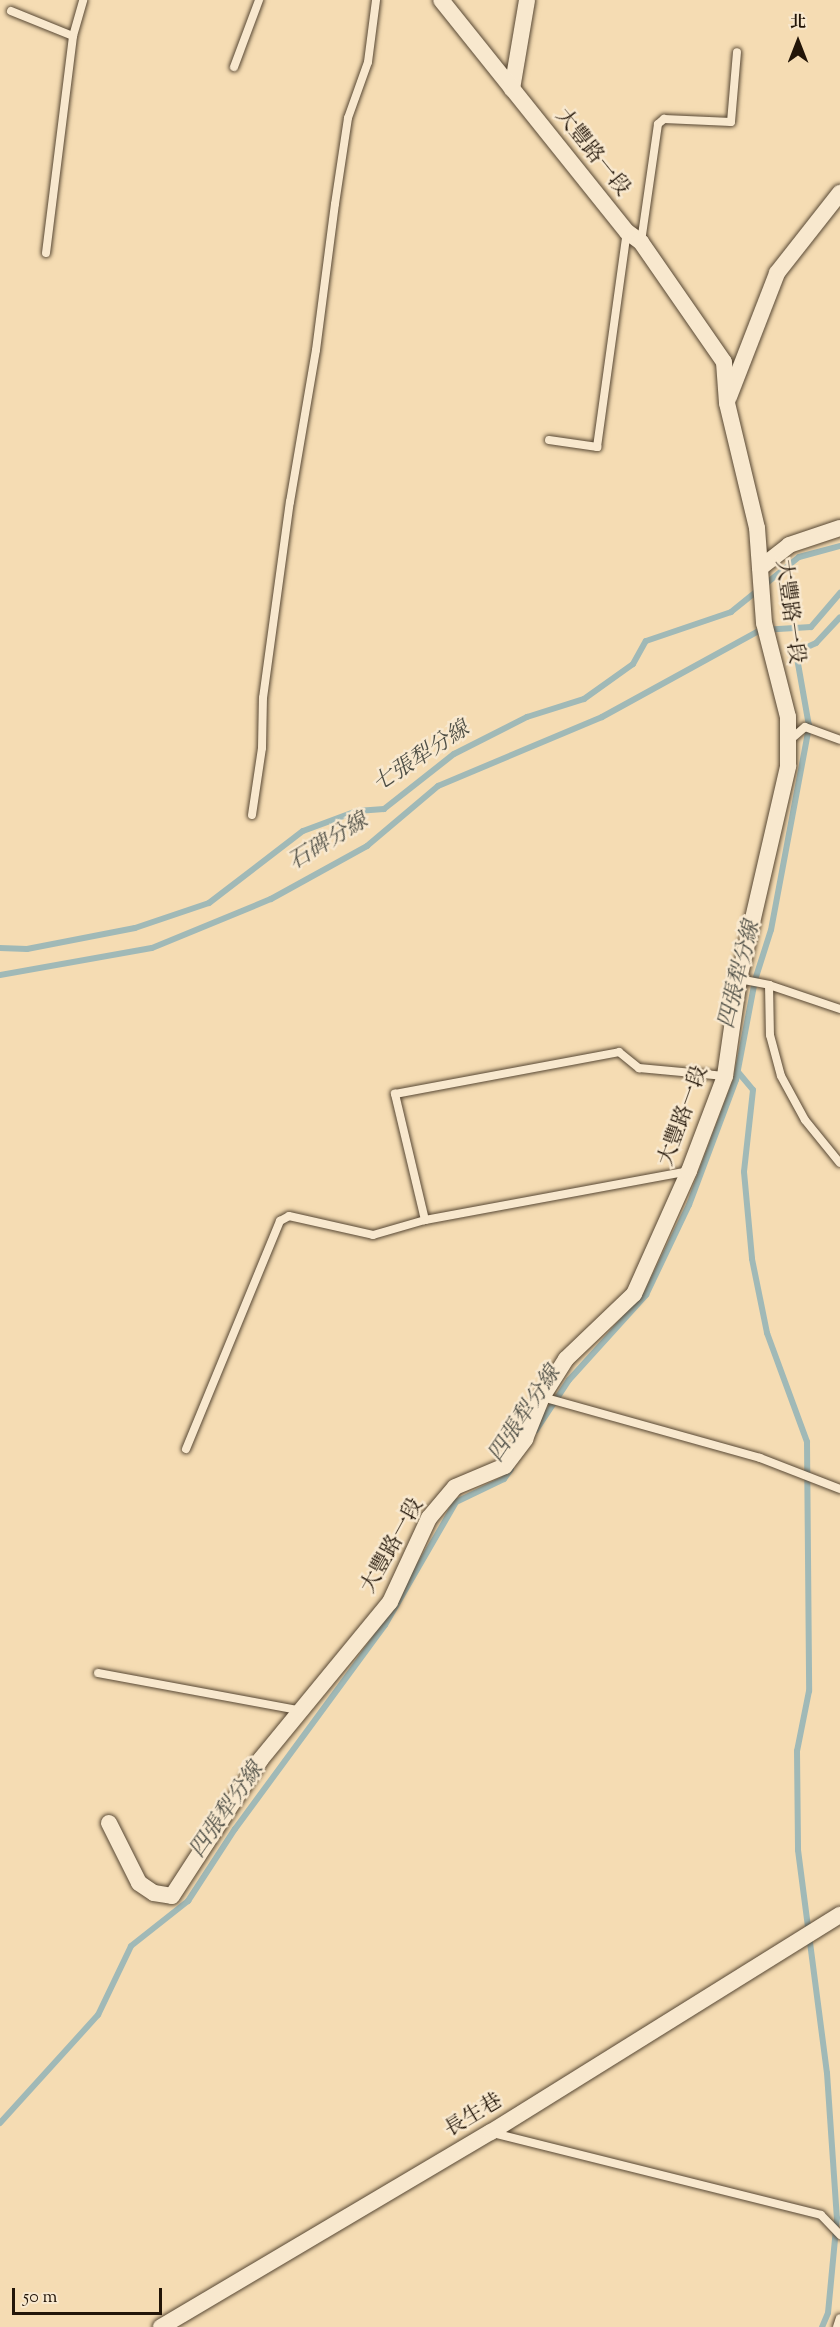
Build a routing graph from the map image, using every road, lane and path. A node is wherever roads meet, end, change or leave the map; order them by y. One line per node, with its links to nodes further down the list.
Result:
1 (83, 0): 7 (lane)
2 (259, 0): 9 (lane)
3 (375, 0): 21 (lane)
4 (441, 0): 10 (street, 大豐路一段)
5 (527, 0): 10 (street)
6 (10, 11): 7 (lane)
7 (73, 36): 14 (lane)
8 (737, 52): 13 (lane)
9 (234, 67)
10 (512, 89): 12 (street, 大豐路一段)
11 (840, 193): 15 (street)
12 (627, 232): 13 (street, 大豐路一段); 16 (lane)
13 (641, 242): 15 (street, 大豐路一段)
14 (46, 253)
15 (727, 403): 18 (street, 大豐路一段)
16 (549, 440)
17 (840, 528): 18 (street)
18 (760, 568): 20 (street, 大豐路一段)
19 (840, 740): 20 (lane)
20 (790, 741): 22 (street, 大豐路一段)
21 (252, 815)
22 (739, 979): 23 (lane); 25 (street, 大豐路一段)
23 (769, 984): 24 (lane); 26 (lane)
24 (840, 1009)
25 (725, 1076): 27 (street, 大豐路一段); 28 (lane)
26 (840, 1163)
27 (689, 1171): 28 (lane); 29 (street, 大豐路一段)
28 (425, 1220): 30 (lane)
29 (542, 1397): 31 (lane); 33 (street, 大豐路一段)
30 (186, 1449)
31 (840, 1489)
32 (98, 1673): 33 (lane)
33 (303, 1711): 34 (street, 大豐路一段)
34 (110, 1823)
35 (840, 1915): 36 (street, 長生巷)
36 (491, 2132): 37 (lane); 39 (street, 長生巷)
37 (840, 2235)
38 (840, 2318): 40 (lane)
39 (161, 2327)
40 (837, 2327)

